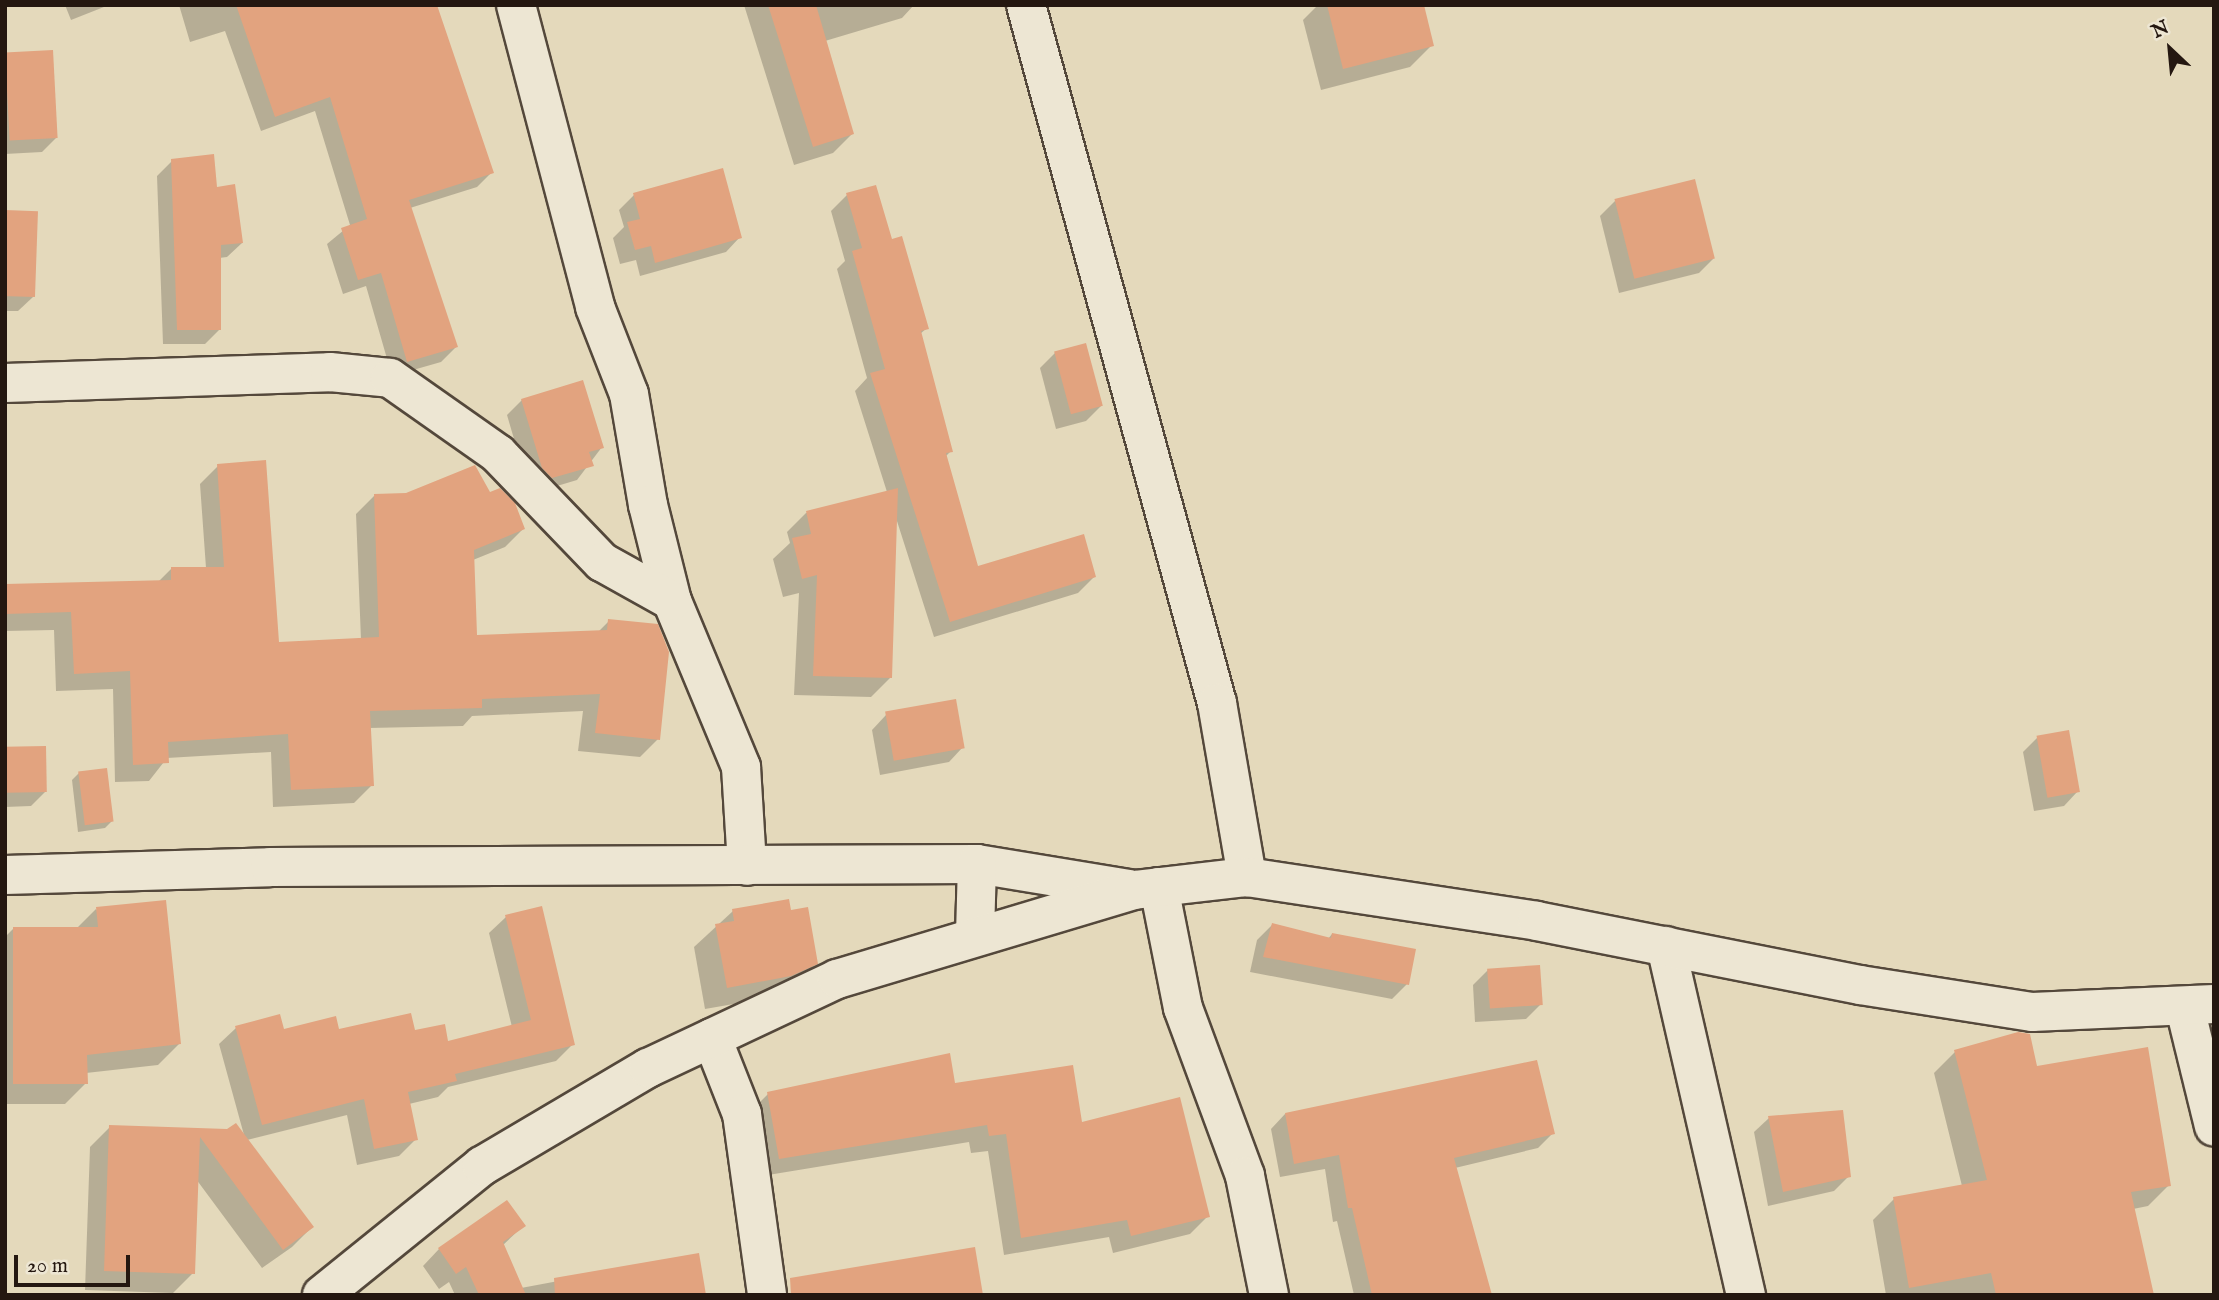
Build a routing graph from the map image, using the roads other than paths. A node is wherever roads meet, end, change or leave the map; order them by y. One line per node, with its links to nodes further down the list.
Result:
1 (516, 5): 4 (street)
2 (1026, 5): 8 (street)
3 (5, 383): 4 (street)
4 (672, 601): 6 (street)
5 (977, 864): 6 (street); 9 (street); 10 (street)
6 (747, 866): 7 (street)
7 (5, 875)
8 (1247, 877): 9 (street); 11 (street)
9 (1147, 888): 10 (street); 17 (street)
10 (975, 935): 13 (street)
11 (1665, 946): 12 (street); 18 (street)
12 (2200, 1006): 14 (street)
13 (712, 1038): 15 (street); 16 (street)
14 (2214, 1126)
15 (323, 1295)
16 (767, 1295)
17 (1269, 1295)
18 (1746, 1295)

